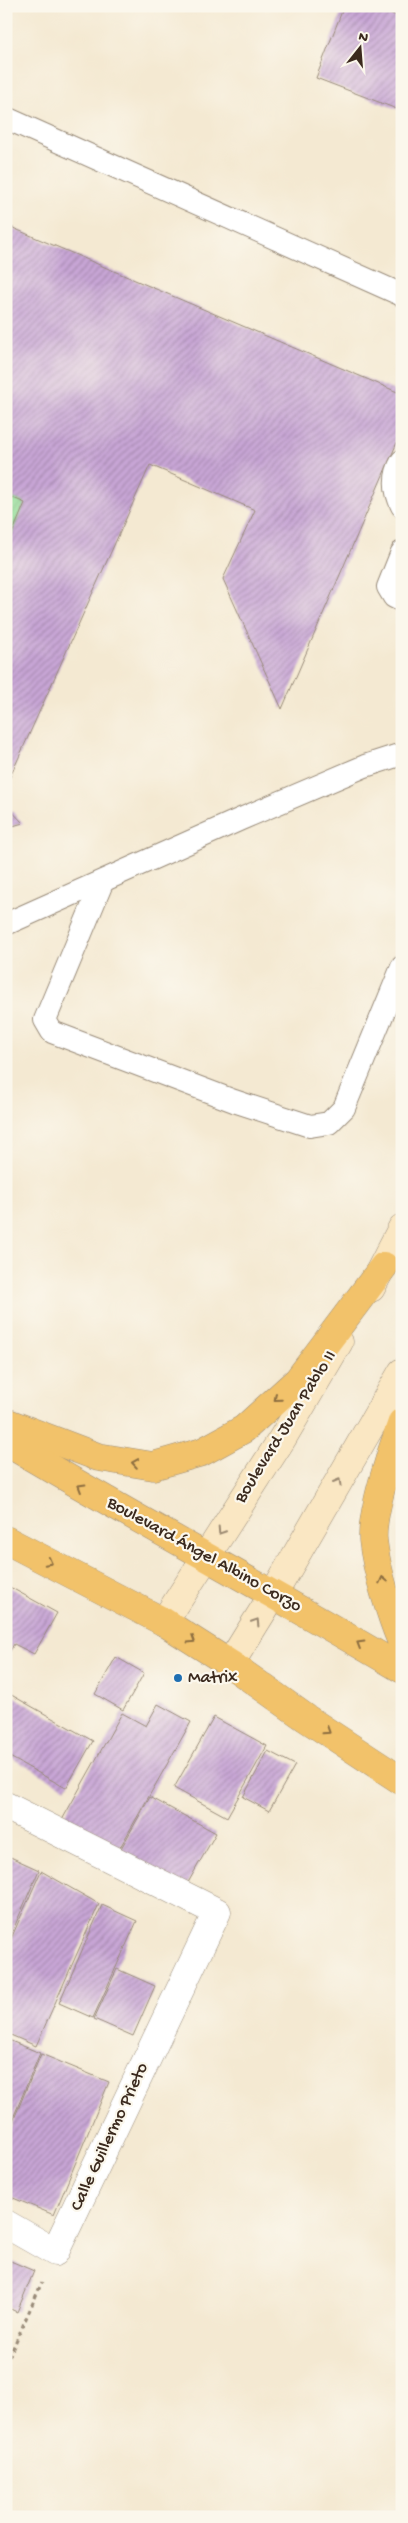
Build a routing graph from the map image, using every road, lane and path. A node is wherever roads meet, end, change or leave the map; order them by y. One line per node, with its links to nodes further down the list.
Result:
1 (6, 118): 2 (lane)
2 (402, 294)
3 (402, 461): 4 (lane)
4 (402, 506)
5 (402, 552): 6 (lane)
6 (402, 601)
7 (402, 754): 8 (lane)
8 (102, 883): 9 (lane); 10 (lane)
9 (6, 924)
10 (402, 967)
11 (402, 1228): 12 (street, Boulevard Juan Pablo II)
12 (384, 1266): 14 (main road, one-way to 14); 18 (street, Boulevard Juan Pablo II, one-way to 18)
13 (402, 1372): 19 (street, one-way to 13)
14 (6, 1422)
15 (402, 1422): 21 (main road, one-way to 15)
16 (6, 1442): 18 (main road, Boulevard Ángel Albino Corzo, one-way to 16)
17 (6, 1540): 20 (main road, one-way to 20)
18 (204, 1557): 19 (main road, Boulevard Ángel Albino Corzo); 20 (street, Boulevard Juan Pablo II)
19 (274, 1593): 22 (street, one-way to 19); 23 (main road, Boulevard Ángel Albino Corzo, one-way to 19)
20 (164, 1622): 22 (main road, one-way to 22)
21 (402, 1643)
22 (230, 1664): 24 (main road, one-way to 24)
23 (402, 1669)
24 (402, 1780)
25 (6, 1806): 27 (street, Calle Guillermo Prieto)
26 (6, 2224): 27 (street)
27 (56, 2252): 28 (path)
28 (6, 2364)

